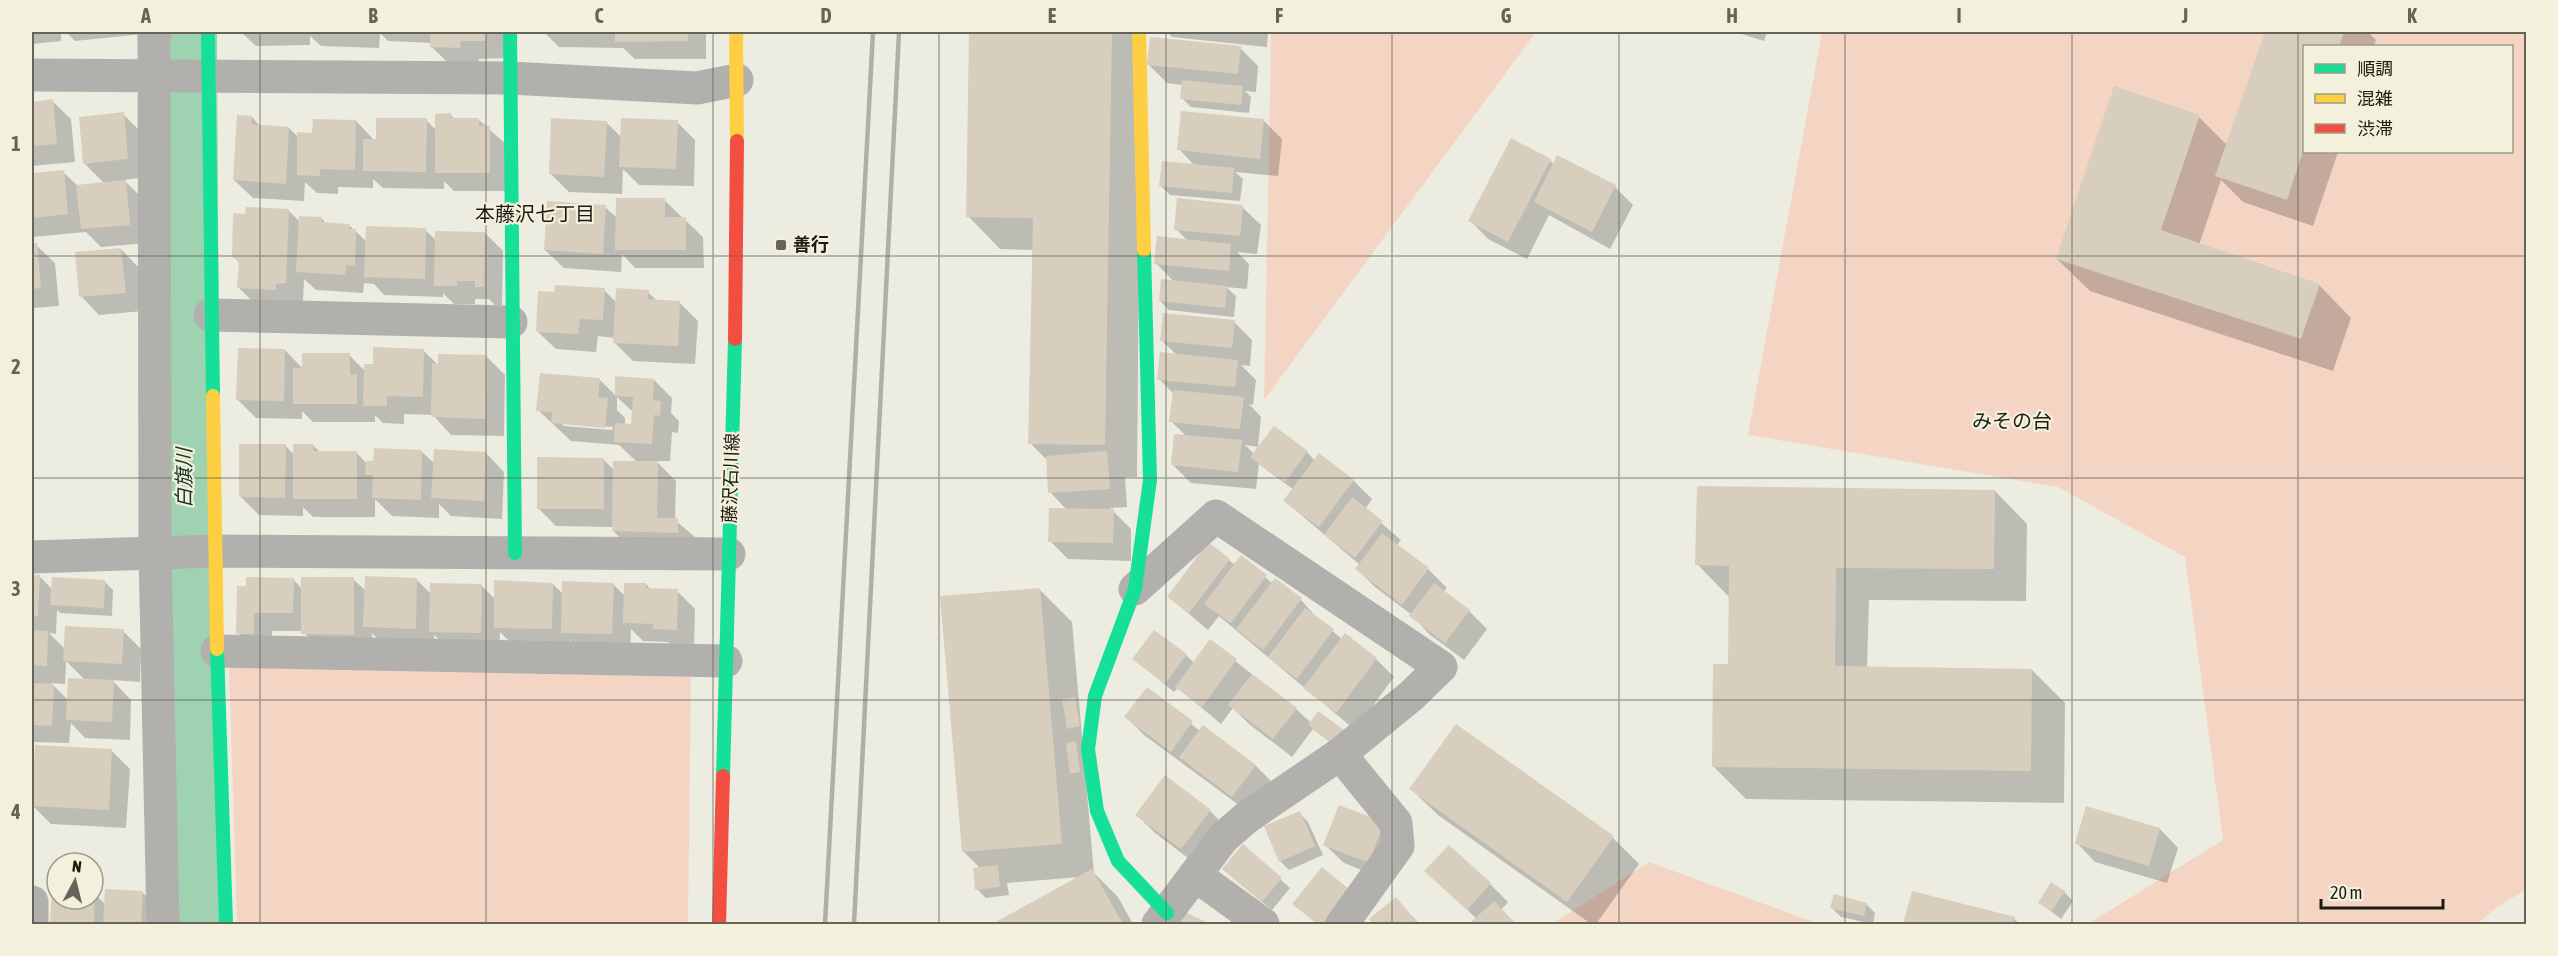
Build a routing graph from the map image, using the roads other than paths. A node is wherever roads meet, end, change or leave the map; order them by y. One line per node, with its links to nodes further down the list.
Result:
1 (154, 32): 7 (street)
2 (208, 32): 7 (street)
3 (510, 32): 8 (street)
4 (736, 32): 9 (street, 藤沢石川線)
5 (1139, 32): 16 (street)
6 (32, 75): 7 (street)
7 (182, 76): 8 (street); 10 (street); 12 (street)
8 (510, 78): 9 (street); 11 (street)
9 (737, 80): 14 (street, 藤沢石川線)
10 (210, 315): 11 (street); 12 (street)
11 (511, 322): 13 (street)
12 (188, 552): 13 (street); 15 (street); 17 (street); 24 (street)
13 (514, 553): 14 (street)
14 (729, 554): 18 (street, 藤沢石川線)
15 (32, 557)
16 (1135, 589): 19 (street); 22 (street)
17 (217, 651): 18 (street); 25 (street)
18 (726, 661): 26 (street, 藤沢石川線)
19 (1340, 754): 20 (street); 28 (street)
20 (1196, 875): 22 (street); 27 (street)
21 (32, 903): 23 (street)
22 (1163, 919)
23 (32, 924)
24 (163, 924)
25 (226, 924)
26 (719, 924)
27 (1263, 924)
28 (1342, 924)

